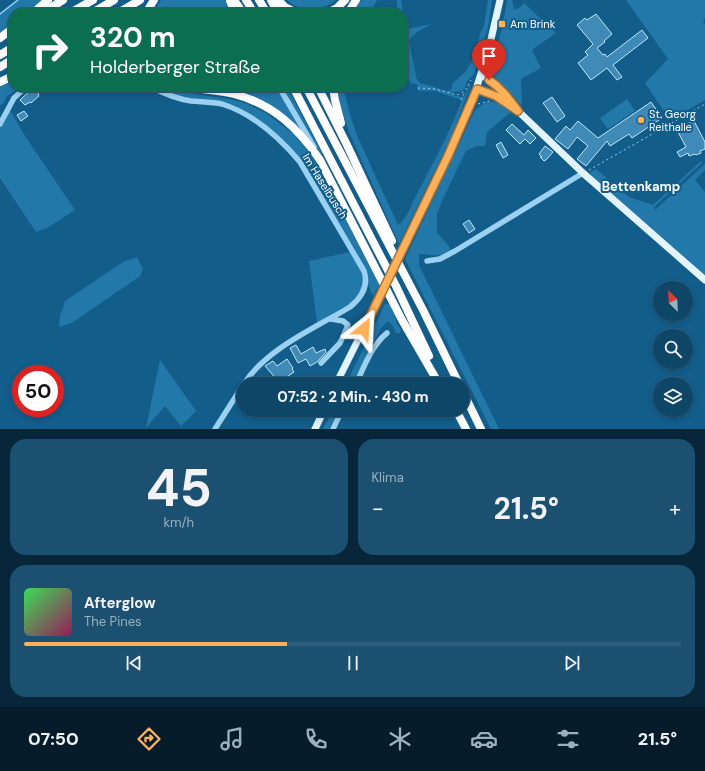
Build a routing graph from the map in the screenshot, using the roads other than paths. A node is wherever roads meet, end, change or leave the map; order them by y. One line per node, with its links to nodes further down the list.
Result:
1 (48, 0): 9 (highway)
2 (63, 0): 10 (highway)
3 (93, 0): 11 (highway)
4 (114, 0): 12 (highway)
5 (140, 0): 13 (highway)
6 (278, 0): 14 (highway)
7 (345, 0): 15 (highway)
8 (500, 0): 18 (main road)
9 (39, 8)
10 (50, 8)
11 (79, 8)
12 (100, 8)
13 (126, 8)
14 (287, 8)
15 (337, 8)
16 (8, 33): 17 (highway)
17 (0, 40)
18 (481, 78): 19 (main road); 28 (main road)
19 (477, 89): 28 (main road); 40 (main road, bridge)
20 (21, 92): 29 (street)
21 (164, 92): 36 (street, Im Haselbusch)
22 (221, 92): 30 (highway)
23 (281, 92): 30 (street)
24 (296, 92): 43 (highway)
25 (309, 92): 35 (highway)
26 (320, 92): 32 (highway)
27 (334, 92): 32 (highway)
28 (518, 111): 31 (main road)
29 (0, 124)
30 (320, 160): 42 (highway)
31 (583, 173): 33 (street); 34 (main road)
32 (368, 188): 35 (highway)
33 (427, 261)
34 (705, 280)
35 (423, 310): 44 (highway)
36 (330, 319): 38 (street); 39 (street, Im Haselbusch)
37 (387, 333): 41 (street)
38 (321, 363)
39 (247, 377)
40 (340, 377)
41 (360, 377)
42 (435, 377)
43 (440, 377)
44 (456, 377)
45 (236, 395): 50 (street, Im Haselbusch)
46 (470, 406): 54 (highway)
47 (321, 417): 51 (main road)
48 (339, 417): 52 (street)
49 (460, 417): 53 (highway)
50 (215, 429)
51 (315, 429)
52 (333, 429)
53 (466, 429)
54 (481, 429)

